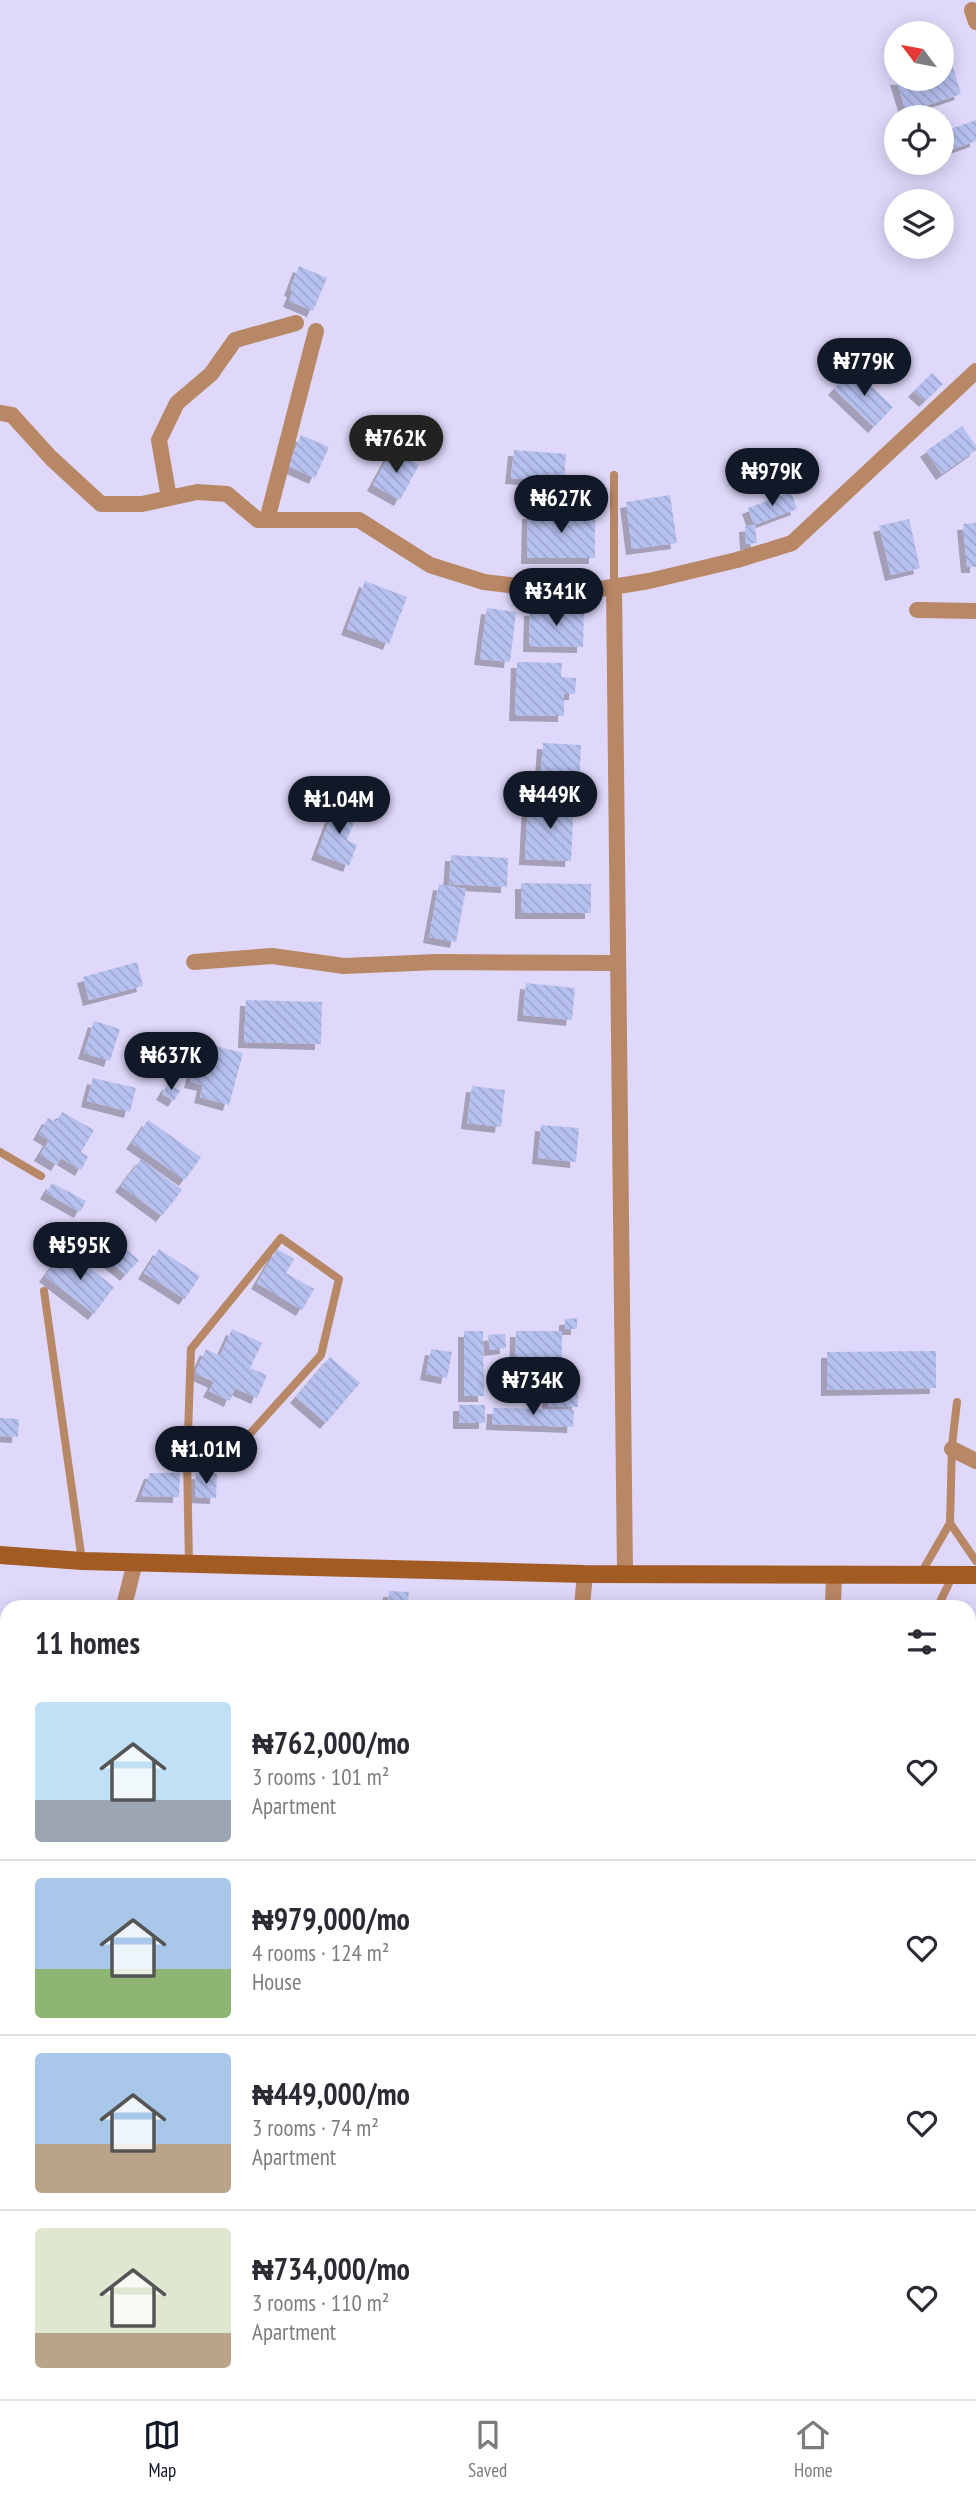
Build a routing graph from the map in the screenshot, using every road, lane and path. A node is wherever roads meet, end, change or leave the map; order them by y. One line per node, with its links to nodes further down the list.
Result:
1 (296, 323): 6 (street)
2 (316, 331): 7 (street)
3 (976, 371): 8 (street)
4 (0, 413): 6 (street)
5 (614, 475): 8 (lane)
6 (169, 498): 7 (street)
7 (267, 520): 8 (street)
8 (614, 587): 12 (street)
9 (918, 610): 10 (street)
10 (976, 611)
11 (194, 962): 12 (street)
12 (618, 963): 27 (street)
13 (0, 1153): 14 (lane)
14 (41, 1176)
15 (44, 1291): 22 (lane)
16 (957, 1402): 17 (lane)
17 (952, 1449): 19 (street); 20 (lane)
18 (187, 1461): 18 (lane); 25 (lane)
19 (976, 1461)
20 (950, 1523): 23 (lane); 30 (lane)
21 (0, 1555): 22 (main road)
22 (82, 1561): 24 (main road)
23 (976, 1561)
24 (135, 1562): 25 (main road); 32 (street)
25 (188, 1563): 26 (main road)
26 (585, 1574): 27 (main road); 33 (street)
27 (625, 1574): 28 (main road)
28 (834, 1574): 30 (main road); 34 (street)
29 (953, 1574): 30 (main road); 31 (main road); 35 (lane)
30 (920, 1575)
31 (976, 1575)
32 (126, 1600)
33 (583, 1600)
34 (833, 1600)
35 (941, 1600)

